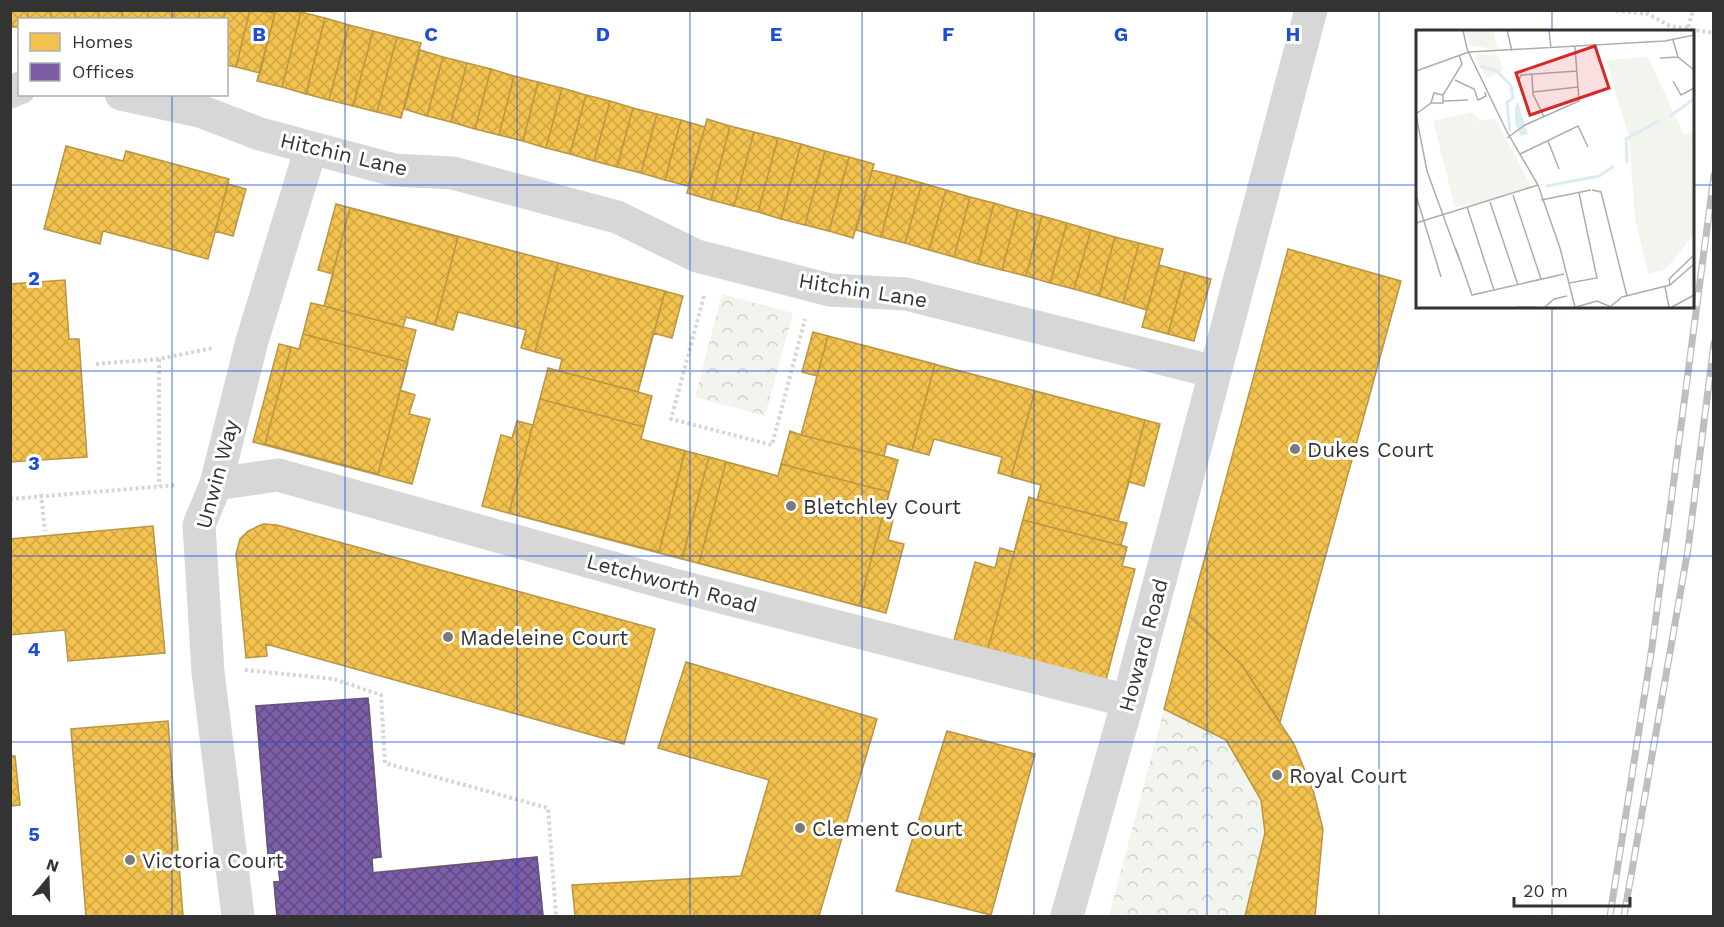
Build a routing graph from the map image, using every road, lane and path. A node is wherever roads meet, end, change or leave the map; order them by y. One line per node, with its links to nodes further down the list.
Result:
1 (1311, 10): 14 (street)
2 (1610, 10): 4 (path)
3 (1693, 10): 5 (path)
4 (1647, 12): 5 (path)
5 (1688, 27): 6 (path)
6 (1713, 33)
7 (130, 96): 8 (street, Hitchin Lane)
8 (311, 148): 9 (street, Hitchin Lane); 11 (street, Unwin Way)
9 (713, 260): 10 (street, Hitchin Lane); 10 (path)
10 (814, 286): 14 (street, Hitchin Lane)
11 (252, 341): 12 (path); 15 (street, Unwin Way)
12 (159, 359): 13 (path); 16 (path)
13 (96, 364)
14 (1215, 372): 21 (street, Howard Road)
15 (216, 484): 16 (path); 20 (street, Unwin Way); 21 (street, Letchworth Road)
16 (159, 486): 17 (path)
17 (41, 494): 18 (path); 19 (path)
18 (10, 499)
19 (45, 531)
20 (208, 672): 22 (street, Unwin Way); 23 (path)
21 (1128, 701): 24 (street, Howard Road)
22 (238, 916)
23 (556, 916)
24 (1067, 916)

